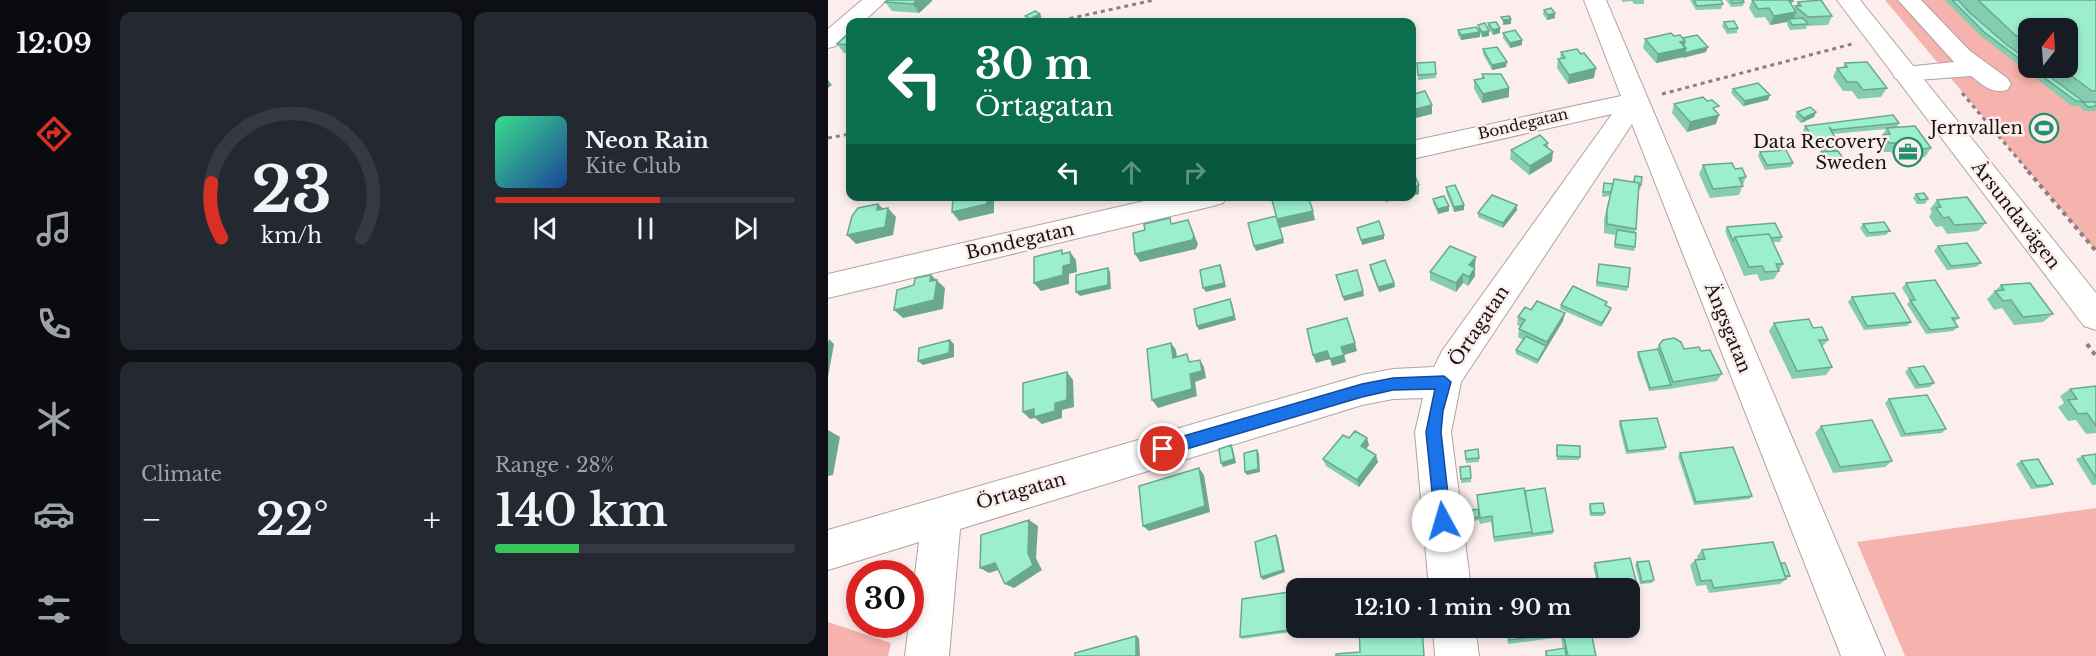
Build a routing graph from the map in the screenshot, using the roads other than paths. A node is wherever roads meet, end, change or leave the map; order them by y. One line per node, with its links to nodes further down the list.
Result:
1 (876, 0): 5 (street)
2 (1595, 0): 11 (street, Ängsgatan)
3 (1848, 0): 9 (street, Årsundavägen)
4 (1909, 0): 8 (street)
5 (855, 18)
6 (846, 26): 7 (street)
7 (828, 41)
8 (1976, 68): 9 (street); 10 (street)
9 (1904, 73): 15 (street, Årsundavägen)
10 (1998, 84)
11 (1635, 101): 12 (street, Bondegatan); 16 (street, Örtagatan); 23 (street, Ängsgatan)
12 (1416, 149)
13 (1192, 201): 14 (street, Bondegatan)
14 (828, 286)
15 (2096, 317)
16 (1444, 382): 17 (street, Örtagatan); 19 (street)
17 (942, 514): 18 (street, Örtagatan); 21 (street)
18 (828, 550)
19 (1449, 578)
20 (1455, 638): 22 (street)
21 (927, 656)
22 (1457, 656)
23 (1863, 656)

